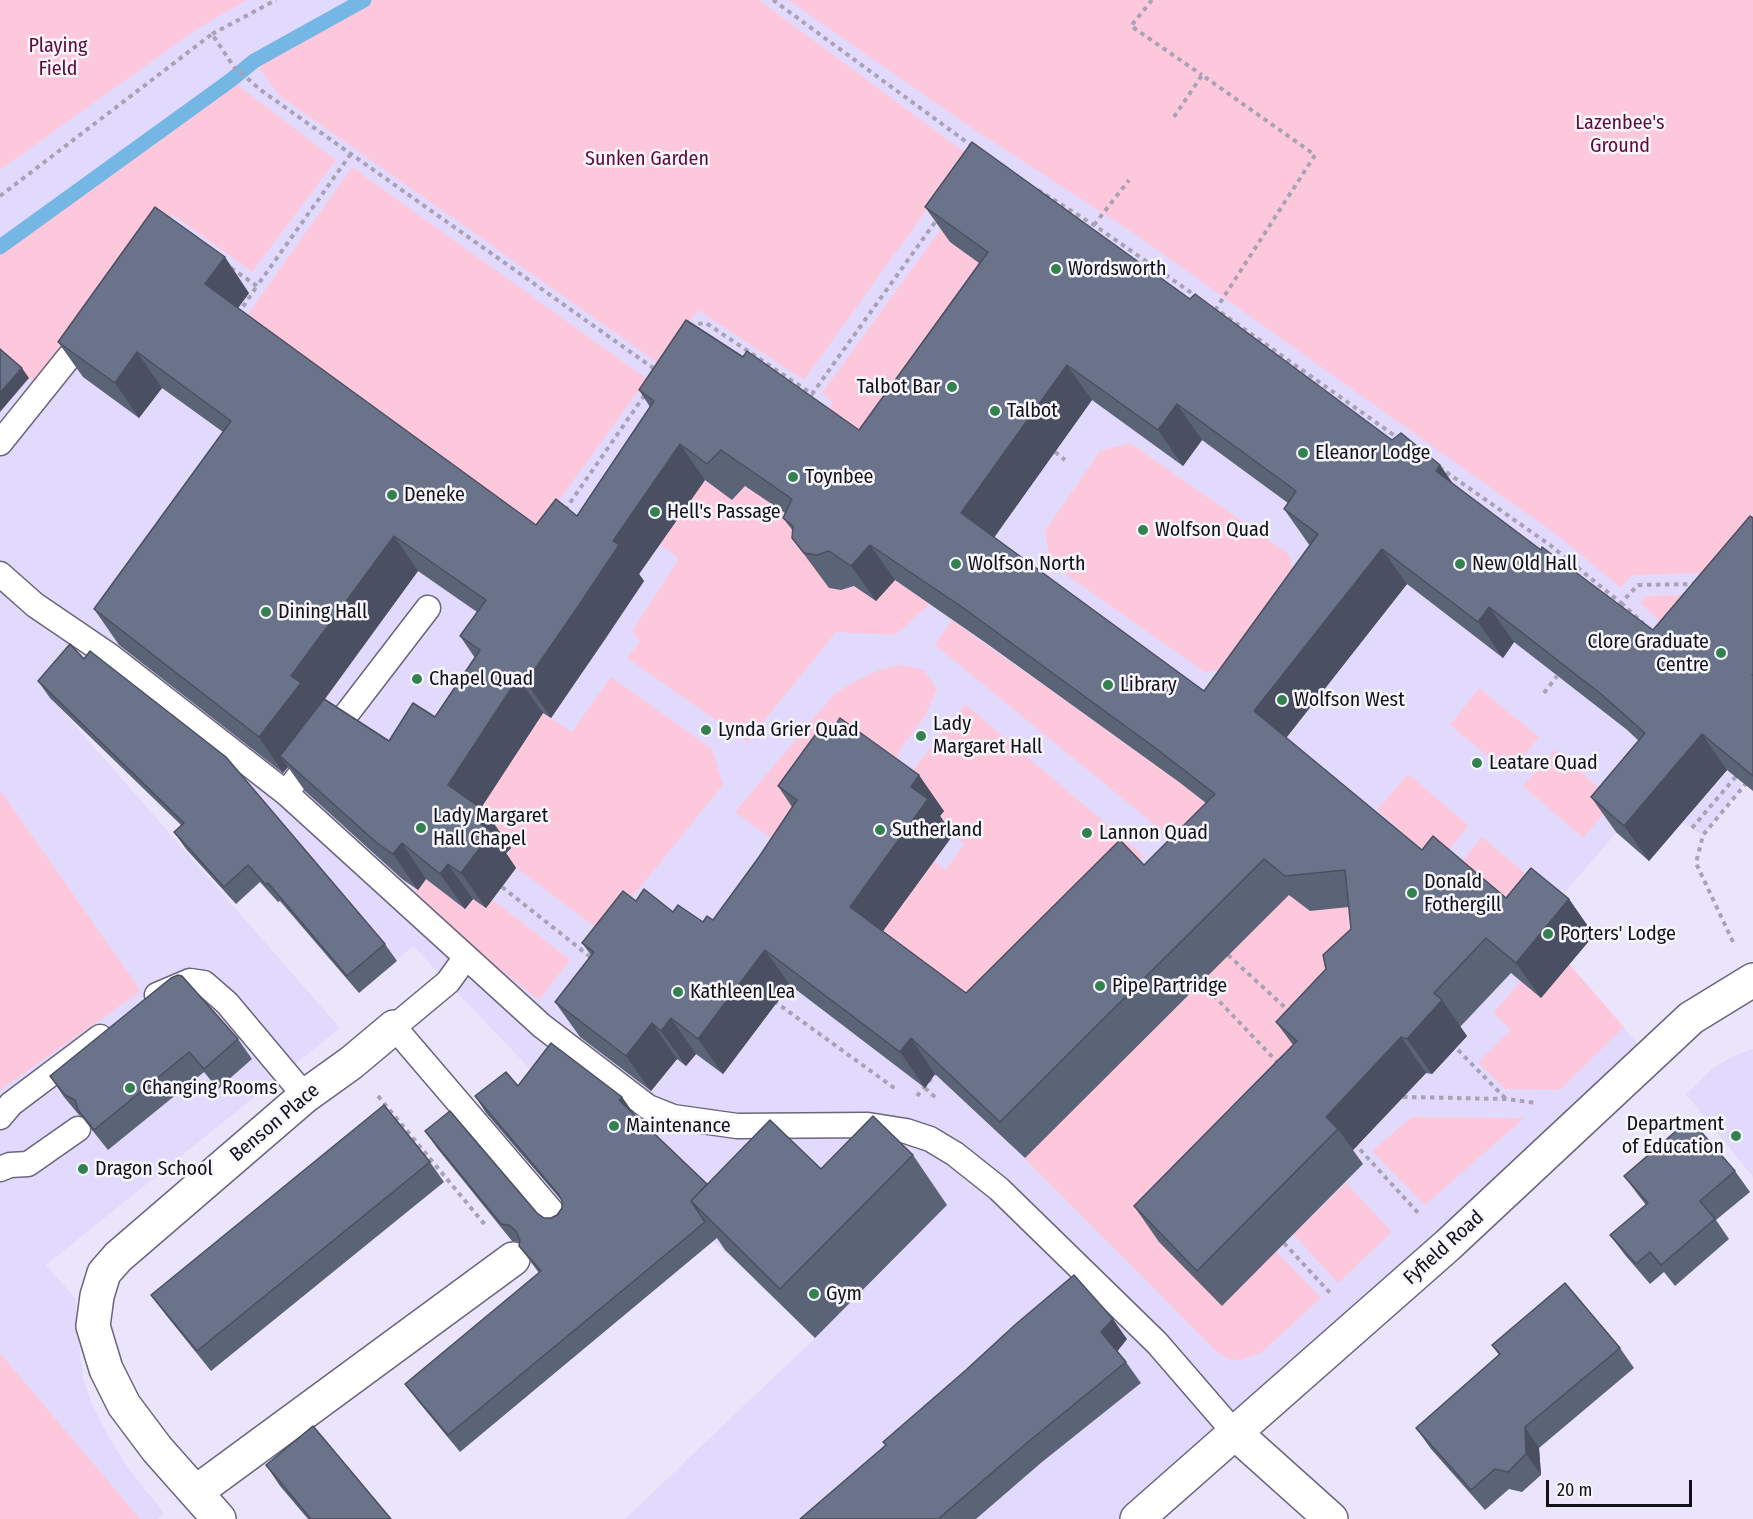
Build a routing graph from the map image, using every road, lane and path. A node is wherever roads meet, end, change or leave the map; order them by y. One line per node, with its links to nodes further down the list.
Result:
1 (276, 0): 4 (path)
2 (773, 0): 7 (path)
3 (1152, 0): 5 (path)
4 (212, 34): 8 (path); 11 (path)
5 (1202, 75): 6 (path); 20 (path)
6 (1174, 117)
7 (975, 148)
8 (350, 155): 17 (path); 25 (path)
9 (1129, 180): 15 (path)
10 (1033, 186): 12 (path)
11 (0, 196)
12 (1062, 205): 14 (path); 15 (path)
13 (944, 211): 27 (path)
14 (1057, 211)
15 (1094, 225): 18 (path)
16 (230, 267): 17 (path)
17 (256, 286): 21 (path)
18 (1197, 296)
19 (1206, 303): 20 (path)
20 (1216, 309): 22 (path); 28 (path)
21 (234, 314)
22 (1210, 318)
23 (691, 332): 27 (path)
24 (69, 357): 32 (lane)
25 (660, 373)
26 (647, 392): 36 (path)
27 (812, 394): 29 (path)
28 (1345, 400): 30 (path); 31 (path)
29 (807, 401)
30 (1340, 407)
31 (1404, 442)
32 (0, 443)
33 (1055, 452): 34 (path)
34 (1065, 460)
35 (1433, 462): 39 (path)
36 (559, 518)
37 (0, 574): 46 (lane)
38 (1707, 584): 39 (path)
39 (1622, 603): 41 (path)
40 (428, 608): 46 (lane)
41 (1645, 625)
42 (1557, 676): 43 (path)
43 (1544, 693)
44 (1745, 765): 47 (path)
45 (1753, 776): 54 (path)
46 (286, 793): 51 (lane)
47 (1692, 828)
48 (502, 887): 52 (path)
49 (598, 953): 52 (path)
50 (1228, 955): 57 (path)
51 (466, 957): 58 (lane); 78 (lane)
52 (593, 960): 53 (path)
53 (587, 968)
54 (1752, 980): 68 (street, Fyfield Road)
55 (1201, 982): 61 (path)
56 (770, 998): 63 (path)
57 (1295, 1017)
58 (394, 1027): 60 (street, Benson Place); 73 (lane)
59 (1458, 1050): 66 (path)
60 (351, 1063): 64 (street, Benson Place); 76 (path)
61 (1280, 1065)
62 (936, 1074): 67 (path)
63 (902, 1094)
64 (305, 1096): 69 (lane); 79 (street, Benson Place)
65 (1403, 1097): 66 (path)
66 (1506, 1099): 68 (path)
67 (912, 1101)
68 (1593, 1110): 75 (street, Fyfield Road)
69 (0, 1117)
70 (78, 1129): 72 (lane)
71 (1352, 1142): 75 (path)
72 (0, 1169)
73 (561, 1221)
74 (1284, 1243): 77 (path)
75 (1448, 1245): 78 (street, Fyfield Road)
76 (513, 1258): 79 (street)
77 (1336, 1299)
78 (1234, 1432): 81 (street, Fyfield Road); 82 (street)
79 (196, 1492): 80 (street, Benson Place)
80 (219, 1519)
81 (1137, 1519)
82 (1331, 1519)

